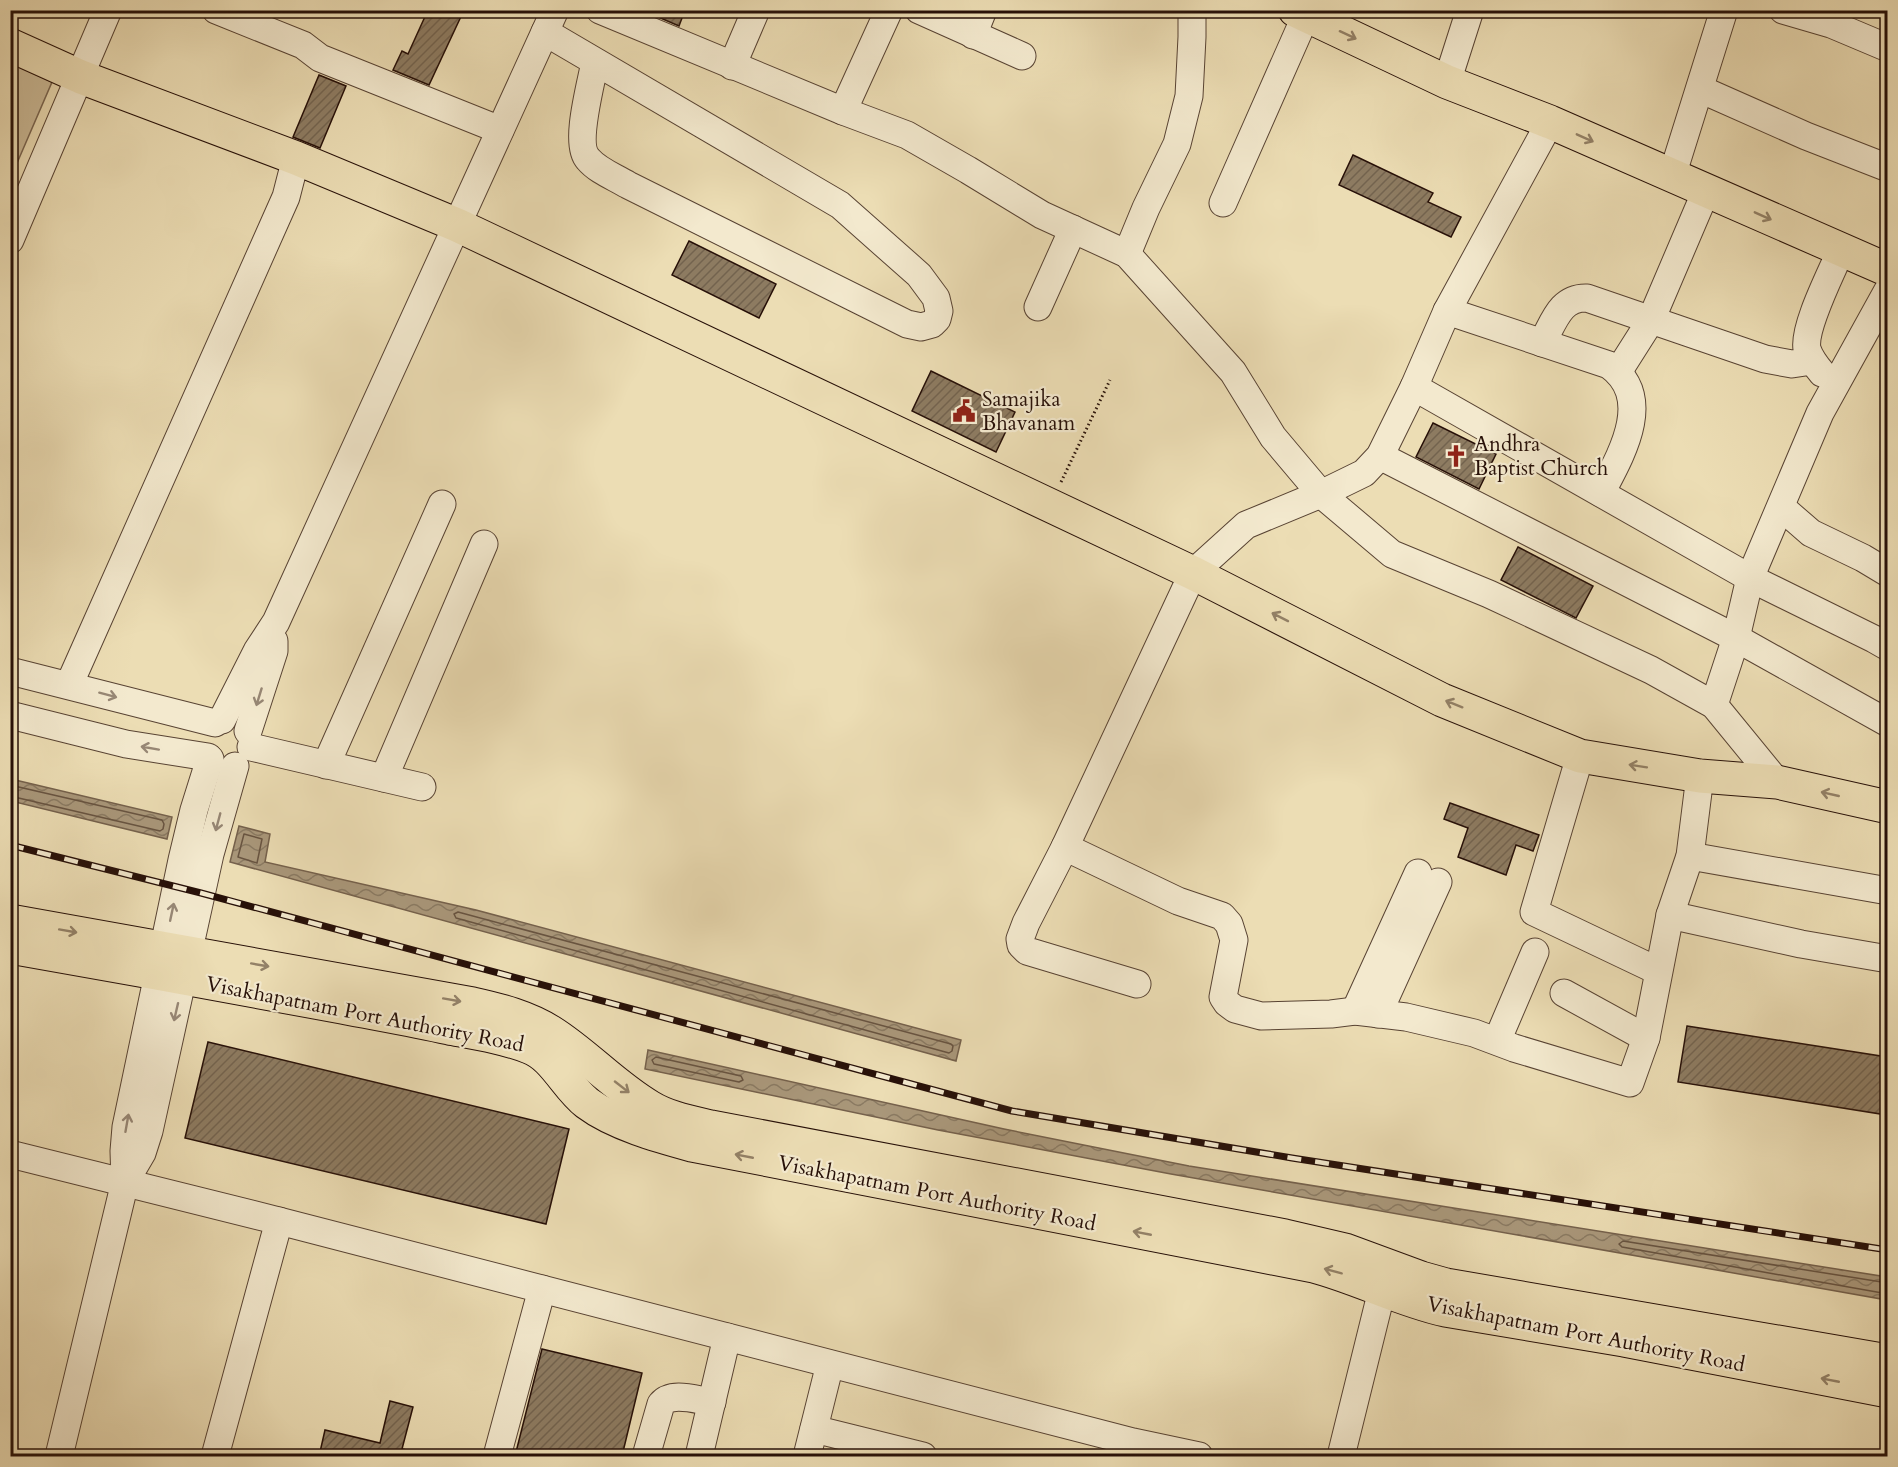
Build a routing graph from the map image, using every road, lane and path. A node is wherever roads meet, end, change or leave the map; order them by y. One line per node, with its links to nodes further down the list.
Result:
1 (108, 10): 19 (street)
2 (216, 10): 24 (street)
3 (600, 10): 18 (street)
4 (756, 10): 18 (street)
5 (889, 10): 22 (street)
6 (920, 10): 13 (street)
7 (1192, 10): 34 (street)
8 (1470, 10): 20 (street)
9 (1724, 10): 21 (street)
10 (1784, 10): 15 (street)
11 (1300, 13): 20 (main road, one-way to 20); 29 (street)
12 (550, 22): 17 (street); 24 (street)
13 (978, 22): 16 (street)
14 (10, 45): 19 (main road)
15 (1887, 48)
16 (1022, 56)
17 (595, 62): 17 (street)
18 (732, 66): 22 (street)
19 (81, 76): 25 (main road); 32 (street)
20 (1447, 82): 23 (main road)
21 (1700, 89): 26 (street); 27 (street)
22 (843, 111): 31 (street)
23 (1550, 122): 27 (main road, one-way to 27); 38 (street)
24 (500, 130): 30 (street)
25 (297, 158): 30 (main road); 60 (street)
26 (1887, 168)
27 (1672, 176): 28 (main road)
28 (1707, 191): 33 (main road, one-way to 33); 39 (street)
29 (1223, 203)
30 (457, 225): 50 (main road); 56 (street)
31 (1073, 229): 34 (street); 37 (street)
32 (10, 240)
33 (1841, 250): 35 (main road); 41 (street)
34 (1127, 254): 47 (street)
35 (1887, 270)
36 (1887, 290): 45 (street)
37 (1038, 307)
38 (1447, 311): 40 (street); 44 (street)
39 (1651, 320): 40 (street); 41 (street); 42 (street)
40 (1542, 343): 42 (street)
41 (1812, 360): 45 (street)
42 (1618, 372): 48 (street)
43 (1110, 380): 50 (path)
44 (1414, 387): 46 (street); 48 (street)
45 (1834, 388): 51 (street)
46 (1380, 456): 47 (street); 57 (street)
47 (1321, 494): 53 (street); 61 (street)
48 (1601, 494): 55 (street)
49 (442, 504): 67 (street)
50 (1050, 505): 53 (main road)
51 (1781, 507): 54 (street); 55 (street)
52 (484, 544): 69 (street)
53 (1193, 573): 66 (main road, one-way to 53); 73 (street)
54 (1887, 573)
55 (1750, 578): 57 (street); 58 (street)
56 (276, 622): 63 (street); 65 (street, one-way to 65)
57 (1736, 638): 61 (street); 64 (street)
58 (1887, 647)
59 (10, 671): 60 (street)
60 (69, 685): 63 (street, one-way to 63)
61 (1714, 705): 70 (street)
62 (10, 715): 65 (street, one-way to 62)
63 (219, 721): 65 (street); 65 (street)
64 (1887, 723)
65 (230, 752): 67 (street); 82 (street)
66 (1581, 756): 68 (main road, one-way to 66); 83 (street)
67 (327, 765): 69 (street)
68 (1700, 776): 70 (main road); 74 (street)
69 (384, 778): 71 (street)
70 (1777, 782): 72 (main road, one-way to 70)
71 (422, 788)
72 (1887, 807)
73 (1065, 847): 84 (street); 86 (street)
74 (1690, 856): 76 (street); 77 (street)
75 (1428, 878): 86 (street)
76 (1887, 891)
77 (1670, 915): 81 (street); 83 (street)
78 (10, 921): 82 (main road, Visakhapatnam Port Authority Road, one-way to 82)
79 (10, 946): 82 (main road, Visakhapatnam Port Authority Road)
80 (1535, 952): 88 (street)
81 (1887, 959)
82 (174, 963): 90 (street); 92 (main road, Visakhapatnam Port Authority Road)
83 (1658, 971): 87 (street)
84 (1137, 984)
85 (1564, 993): 87 (street)
86 (1366, 1012): 88 (street)
87 (1646, 1038): 88 (street)
88 (1497, 1041)
89 (10, 1154): 90 (street)
90 (125, 1182): 91 (street); 101 (street)
91 (279, 1221): 93 (street); 102 (street)
92 (1385, 1277): 95 (main road, Visakhapatnam Port Authority Road); 97 (main road, Visakhapatnam Port Authority Road, one-way to 92); 109 (street)
93 (542, 1289): 94 (street); 103 (street)
94 (726, 1337): 96 (street); 98 (street)
95 (1887, 1361)
96 (830, 1364): 99 (street); 100 (street)
97 (1887, 1391)
98 (712, 1401): 104 (street); 105 (street)
99 (814, 1430): 106 (street); 107 (street)
100 (1137, 1450): 108 (street)
101 (59, 1456)
102 (215, 1456)
103 (497, 1456)
104 (646, 1456)
105 (699, 1456)
106 (807, 1456)
107 (923, 1456)
108 (1199, 1456)
109 (1341, 1456)

